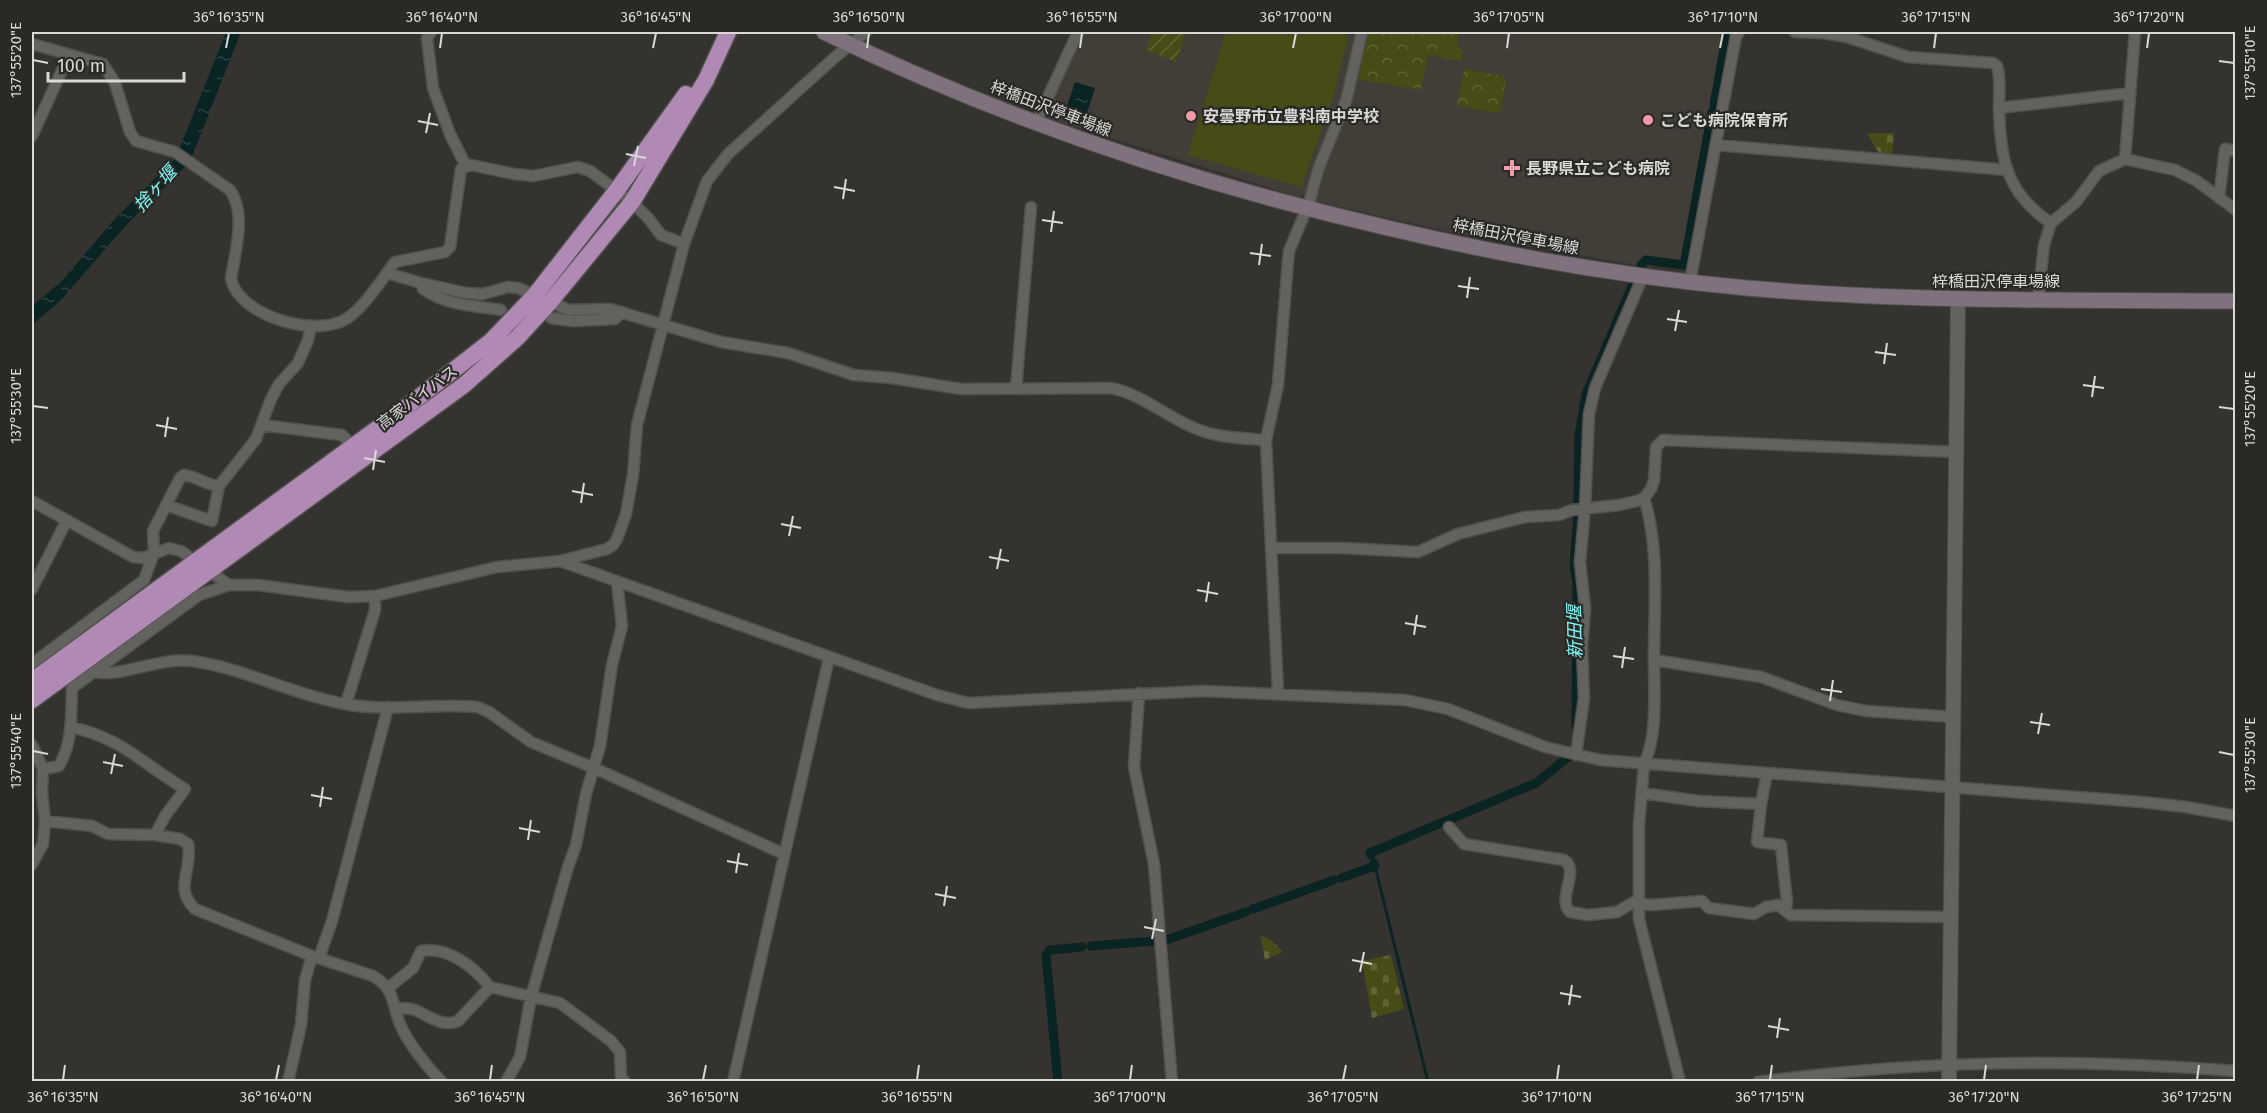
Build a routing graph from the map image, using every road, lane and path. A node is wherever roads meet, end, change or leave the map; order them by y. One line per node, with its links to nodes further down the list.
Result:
1 (431, 32): 21 (street)
2 (726, 32): 23 (highway, 高家バイパス); 25 (highway, 高家バイパス)
3 (824, 32): 12 (main road, 梓橋田沢停車場線)
4 (866, 32): 12 (street)
5 (1078, 32): 16 (street)
6 (1362, 32): 27 (street)
7 (1739, 32): 18 (street)
8 (1796, 32): 10 (street)
9 (2135, 32): 14 (street)
10 (1859, 36): 15 (street)
11 (32, 44): 13 (street)
12 (850, 44): 16 (main road, 梓橋田沢停車場線); 30 (street)
13 (69, 55): 17 (street); 42 (street)
14 (2130, 93): 15 (street); 20 (street)
15 (1999, 108): 22 (street)
16 (1036, 123): 27 (main road, 梓橋田沢停車場線)
17 (32, 136)
18 (1716, 145): 22 (street); 33 (street)
19 (2235, 151): 24 (street)
20 (2125, 159): 24 (street); 29 (street)
21 (466, 166): 23 (street); 31 (street)
22 (2008, 170): 29 (street)
23 (617, 190): 25 (street); 38 (highway, 高家バイパス)
24 (2219, 198): 28 (street)
25 (632, 202): 30 (street); 38 (highway, 高家バイパス)
26 (1031, 207): 43 (street)
27 (1307, 209): 32 (main road, 梓橋田沢停車場線); 45 (street)
28 (2235, 210)
29 (2051, 222): 36 (street)
30 (684, 244): 41 (street)
31 (387, 273): 34 (street); 42 (street)
32 (1643, 276): 33 (main road, 梓橋田沢停車場線); 52 (street)
33 (1690, 282): 35 (main road, 梓橋田沢停車場線)
34 (422, 284): 38 (street); 39 (street)
35 (1958, 299): 36 (main road, 梓橋田沢停車場線); 47 (street)
36 (2038, 300): 37 (main road, 梓橋田沢停車場線)
37 (2235, 301)
38 (545, 305): 40 (street); 40 (street); 46 (highway, 高家バイパス); 57 (highway, 高家バイパス)
39 (501, 310)
40 (622, 312): 41 (street)
41 (662, 323): 43 (street); 56 (street)
42 (311, 326): 44 (street)
43 (1016, 389): 45 (street)
44 (262, 425): 46 (street); 48 (street)
45 (1266, 440): 54 (street)
46 (353, 446): 57 (highway, 高家バイパス)
47 (1956, 452): 49 (street); 72 (street)
48 (219, 486): 51 (street); 51 (street)
49 (1644, 498): 52 (street); 63 (street)
50 (32, 501): 53 (street)
51 (166, 505): 55 (street)
52 (1585, 508): 54 (street); 75 (street)
53 (67, 520): 55 (street); 60 (street)
54 (1272, 548): 68 (street)
55 (154, 553): 57 (street); 64 (street)
56 (560, 561): 58 (street); 61 (street)
57 (202, 566): 59 (street); 66 (highway, 高家バイパス); 69 (highway, 高家バイパス)
58 (617, 582): 62 (street); 78 (street)
59 (229, 585): 61 (street); 65 (street)
60 (32, 589)
61 (375, 596): 70 (street)
62 (829, 658): 67 (street); 88 (street)
63 (1654, 660): 72 (street); 77 (street)
64 (32, 664)
65 (94, 672): 70 (street); 73 (street)
66 (32, 681)
67 (1138, 693): 68 (street); 105 (street)
68 (1278, 693): 75 (street)
69 (32, 700)
70 (346, 705): 71 (street)
71 (388, 707): 78 (street); 93 (street)
72 (1954, 717): 81 (street)
73 (71, 728): 79 (street); 87 (street)
74 (32, 745): 76 (street)
75 (1576, 755): 77 (street)
76 (35, 758): 79 (street)
77 (1644, 764): 80 (street); 82 (street)
78 (594, 768): 88 (street); 96 (street)
79 (43, 769): 85 (street)
80 (1767, 773): 81 (street); 83 (street)
81 (1953, 788): 84 (street); 92 (street)
82 (1642, 793): 83 (street); 90 (street)
83 (1761, 804): 91 (street)
84 (2235, 816)
85 (45, 821): 87 (street); 89 (street)
86 (1449, 827): 90 (street)
87 (155, 835): 93 (street)
88 (784, 855): 104 (street)
89 (32, 864)
90 (1639, 903): 91 (street); 106 (street)
91 (1785, 909): 92 (street)
92 (1951, 917): 98 (street)
93 (316, 957): 95 (street); 100 (street)
94 (490, 987): 95 (street); 96 (street); 97 (street)
95 (388, 988): 97 (street)
96 (531, 997): 102 (street); 103 (street)
97 (396, 1008): 101 (street)
98 (1949, 1064): 99 (street); 107 (street); 108 (street)
99 (2235, 1071)
100 (288, 1082)
101 (441, 1082)
102 (506, 1082)
103 (625, 1082)
104 (733, 1082)
105 (1172, 1082)
106 (1680, 1082)
107 (1758, 1082)
108 (1949, 1082)

